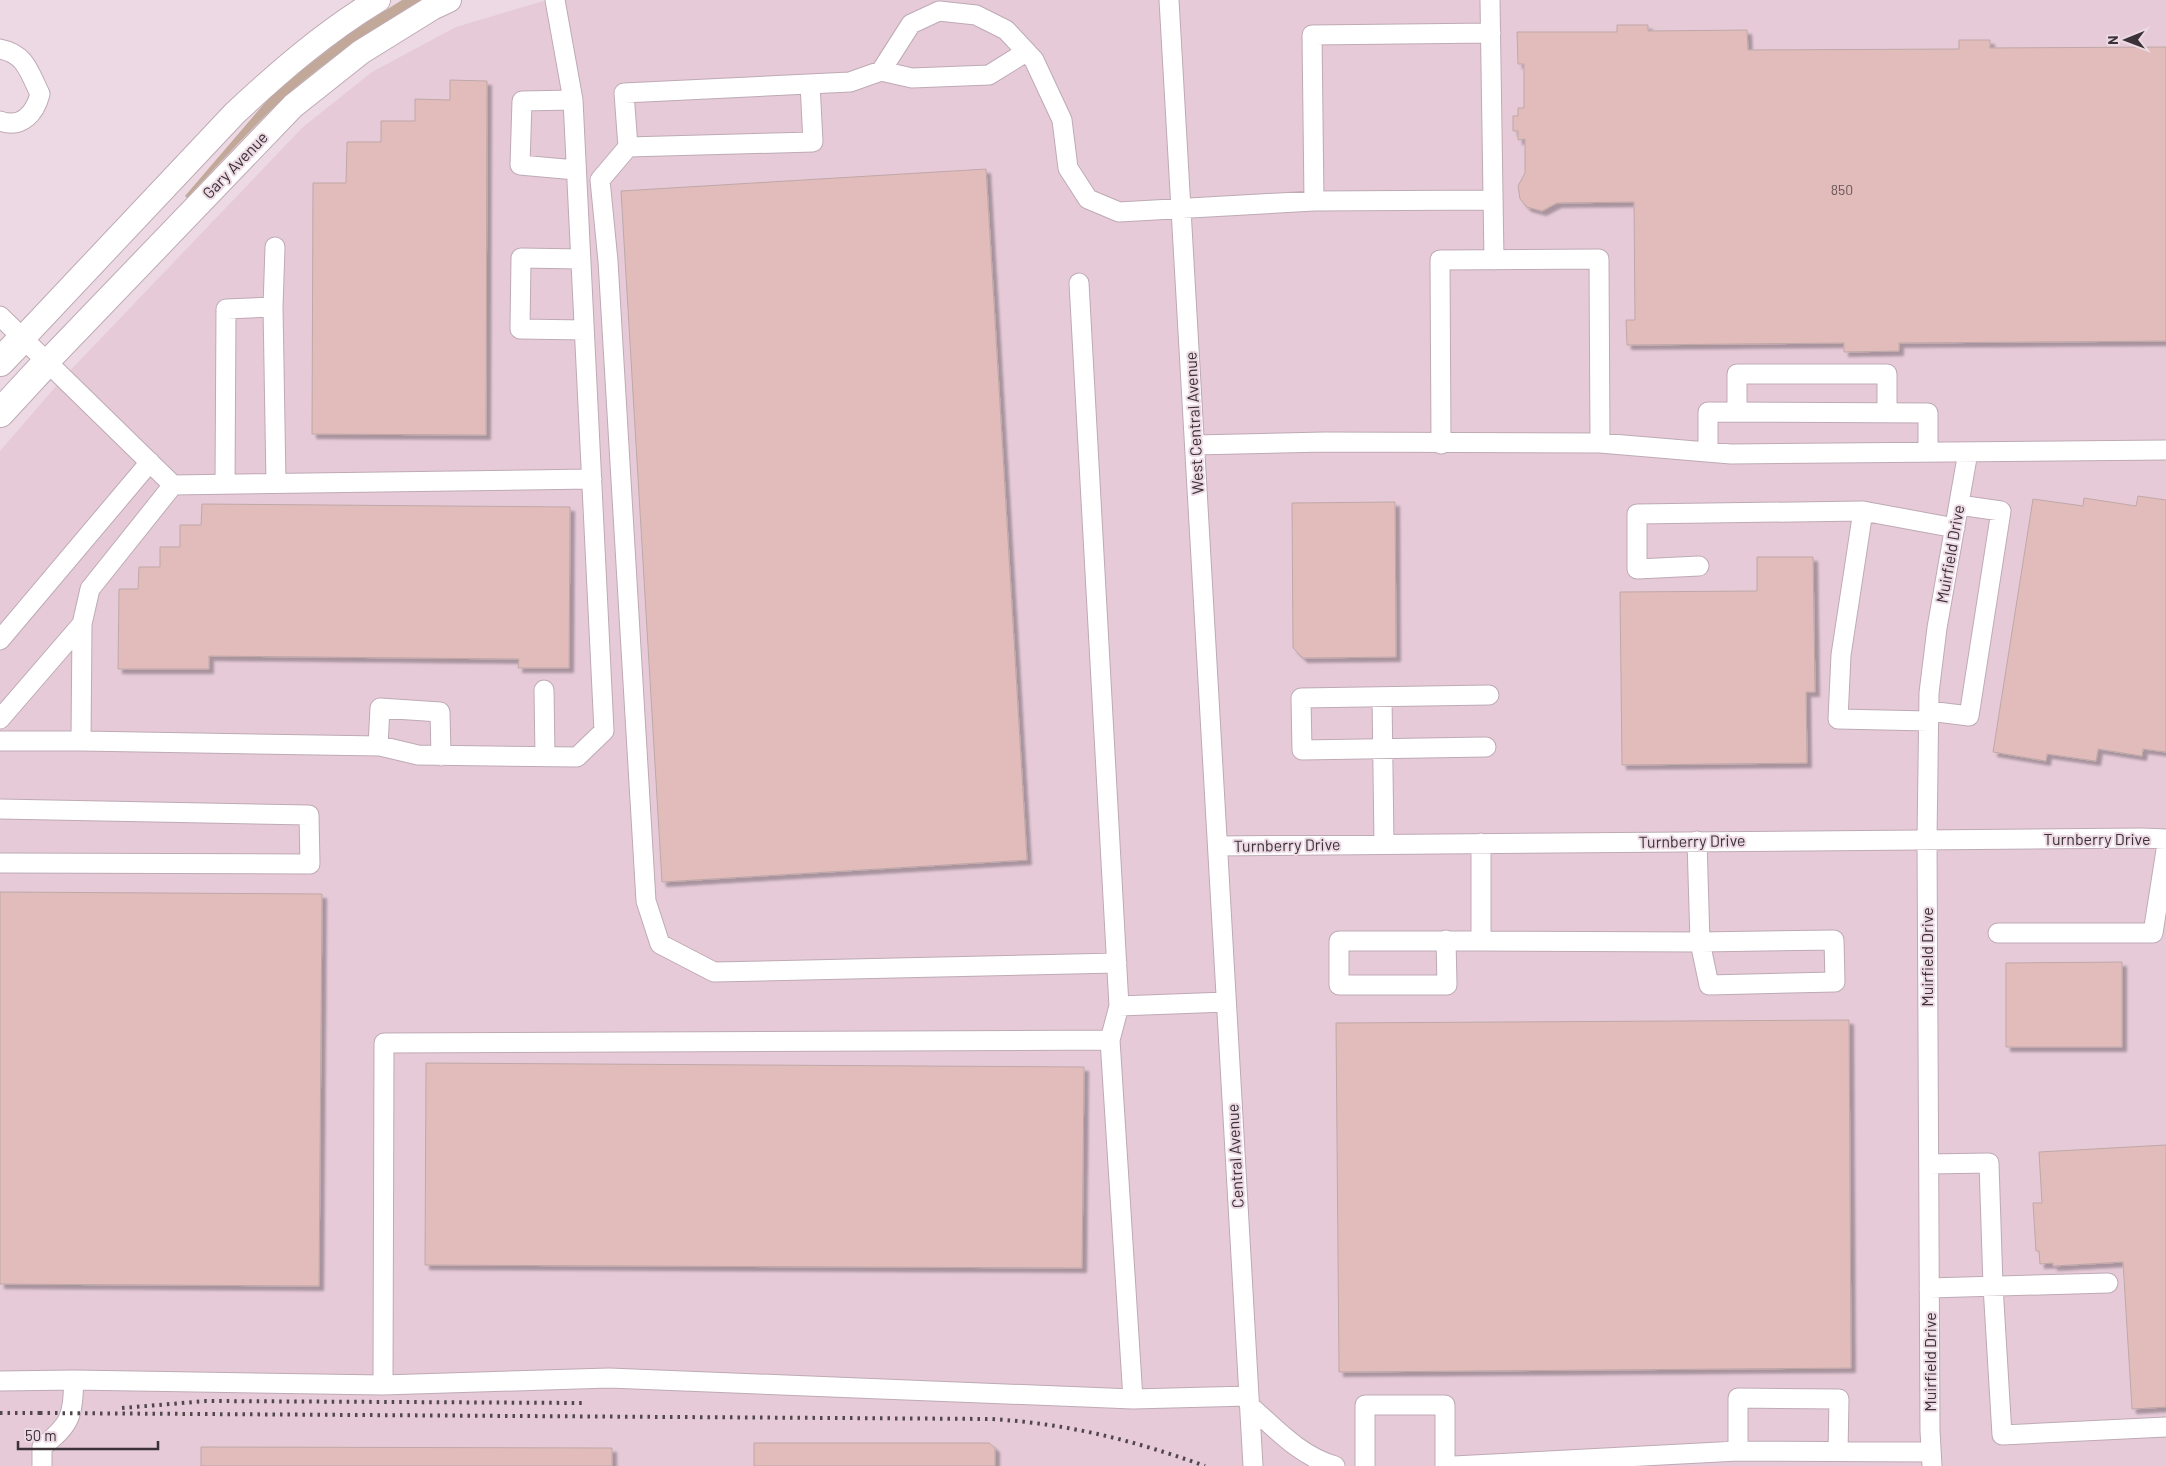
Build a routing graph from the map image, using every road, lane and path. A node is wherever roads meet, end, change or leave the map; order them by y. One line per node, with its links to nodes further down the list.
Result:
1 (378, 0): 25 (main road)
2 (449, 0): 27 (main road, Gary Avenue)
3 (555, 0): 11 (street)
4 (1169, 0): 17 (street, West Central Avenue)
5 (1490, 0): 6 (street)
6 (1491, 33): 15 (street); 16 (street)
7 (0, 49): 12 (street)
8 (1026, 52): 9 (street); 9 (street); 17 (street)
9 (881, 71): 10 (street)
10 (810, 84): 13 (street); 13 (street)
11 (573, 100): 14 (street); 14 (street)
12 (0, 121)
13 (628, 147): 74 (street)
14 (576, 170): 19 (street)
15 (1492, 200): 16 (street); 20 (street)
16 (1314, 201): 17 (street)
17 (1182, 208): 33 (street, West Central Avenue)
18 (275, 247): 22 (street)
19 (581, 259): 24 (street); 24 (street)
20 (1494, 260): 31 (street); 32 (street)
21 (1079, 283): 74 (street)
22 (273, 308): 40 (street); 41 (street)
23 (0, 316): 25 (street)
24 (584, 330): 39 (street)
25 (23, 338): 26 (highway); 27 (street)
26 (0, 362)
27 (48, 362): 30 (highway); 38 (street)
28 (1737, 412): 29 (street); 29 (street); 35 (street)
29 (1887, 412): 36 (street)
30 (0, 413)
31 (1600, 443): 32 (street); 35 (street)
32 (1441, 444): 33 (street)
33 (1195, 445): 67 (street, West Central Avenue)
34 (2166, 450): 37 (street)
35 (1708, 452): 36 (street)
36 (1928, 452): 37 (street)
37 (1968, 452): 43 (street, Muirfield Drive)
38 (150, 462): 42 (street); 48 (street)
39 (592, 479): 41 (street); 60 (street)
40 (225, 484): 41 (street); 42 (street)
41 (276, 484)
42 (173, 485): 47 (street)
43 (1959, 505): 45 (street, Muirfield Drive); 52 (street)
44 (1863, 512): 45 (street); 46 (street); 52 (street)
45 (1955, 528): 52 (street, Muirfield Drive)
46 (1699, 566)
47 (82, 624): 53 (street); 55 (street)
48 (0, 640)
49 (544, 690): 60 (street)
50 (1489, 696): 51 (street)
51 (1382, 697): 58 (street); 58 (street)
52 (1929, 716): 62 (street, Muirfield Drive)
53 (0, 719)
54 (0, 741): 55 (street)
55 (81, 741): 56 (street)
56 (378, 746): 59 (street); 59 (street)
57 (1486, 748): 58 (street)
58 (1382, 749): 66 (street)
59 (441, 756): 60 (street)
60 (545, 757)
61 (0, 810): 69 (street)
62 (1927, 839): 63 (street, Turnberry Drive); 64 (street, Turnberry Drive); 78 (street, Muirfield Drive)
63 (2166, 839)
64 (1697, 842): 65 (street, Turnberry Drive); 73 (street)
65 (1481, 843): 66 (street, Turnberry Drive); 72 (street)
66 (1384, 844): 67 (street, Turnberry Drive)
67 (1218, 846): 75 (street, Central Avenue)
68 (2166, 850): 70 (street)
69 (0, 863)
70 (1998, 933)
71 (1446, 940): 71 (street); 72 (street)
72 (1481, 941): 73 (street)
73 (1700, 942): 73 (street)
74 (1117, 963): 76 (street)
75 (1226, 1002): 76 (street); 86 (street, Central Avenue)
76 (1119, 1006): 77 (street)
77 (1110, 1040): 84 (street); 85 (street)
78 (1928, 1164): 80 (street); 81 (street, Muirfield Drive)
79 (2108, 1283): 80 (street)
80 (1993, 1286): 81 (street); 87 (street)
81 (1930, 1288): 90 (street, Muirfield Drive)
82 (74, 1380): 83 (street); 84 (street); 91 (street)
83 (0, 1381)
84 (383, 1384): 85 (street)
85 (1133, 1399): 86 (street)
86 (1249, 1401): 92 (street, Central Avenue); 93 (street)
87 (2166, 1427)
88 (1738, 1451): 89 (street); 89 (street); 96 (street)
89 (1838, 1452): 90 (street)
90 (1932, 1459)
91 (42, 1466)
92 (1253, 1466)
93 (1335, 1466)
94 (1365, 1466): 95 (street)
95 (1445, 1466)
96 (1454, 1466)

